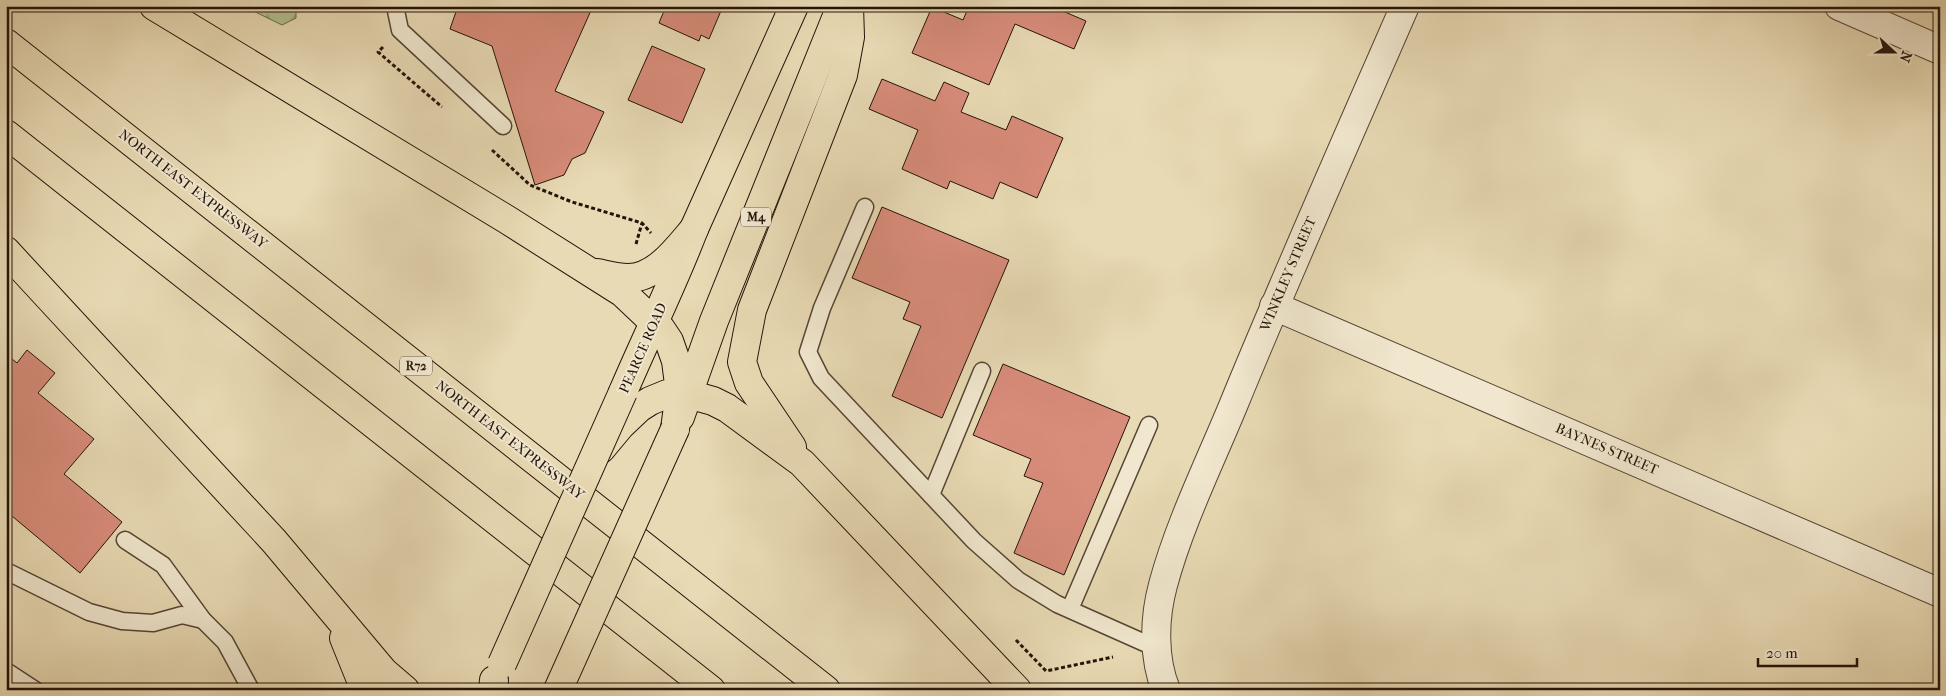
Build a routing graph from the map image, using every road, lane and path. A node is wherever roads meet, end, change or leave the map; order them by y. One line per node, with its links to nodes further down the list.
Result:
1 (154, 6): 15 (main road)
2 (395, 6): 10 (lane)
3 (794, 6): 13 (main road, PEARCE ROAD)
4 (841, 6): 19 (main road, M4)
5 (849, 6): 22 (main road)
6 (1405, 6): 16 (street, WINKLEY STREET)
7 (1839, 6): 9 (street)
8 (6, 43): 41 (main road, NORTH EAST EXPRESSWAY / R72)
9 (1940, 50)
10 (503, 126)
11 (6, 134): 40 (main road)
12 (865, 207): 23 (lane)
13 (694, 229): 15 (main road); 17 (main road, PEARCE ROAD)
14 (6, 251): 26 (main road)
15 (586, 271): 17 (main road)
16 (1274, 306): 27 (street, BAYNES STREET); 32 (street, WINKLEY STREET)
17 (653, 321): 19 (main road); 20 (main road, PEARCE ROAD)
18 (982, 371): 23 (lane)
19 (684, 393): 20 (main road); 22 (main road); 39 (main road, bridge)
20 (631, 400): 34 (main road, PEARCE ROAD, bridge)
21 (1149, 425): 28 (lane)
22 (802, 463): 42 (main road)
23 (931, 495): 28 (lane)
24 (126, 540): 29 (lane)
25 (6, 571): 29 (lane)
26 (313, 588): 37 (main road); 38 (main road)
27 (1940, 593)
28 (1070, 609): 31 (lane)
29 (203, 620): 36 (lane)
30 (1012, 636): 31 (path)
31 (1131, 637): 32 (lane)
32 (1156, 648): 43 (street, WINKLEY STREET)
33 (6, 671): 35 (lane)
34 (495, 681)
35 (35, 690)
36 (251, 690)
37 (365, 690)
38 (405, 690)
39 (558, 690)
40 (711, 690)
41 (826, 690)
42 (1016, 690)
43 (1166, 690)

